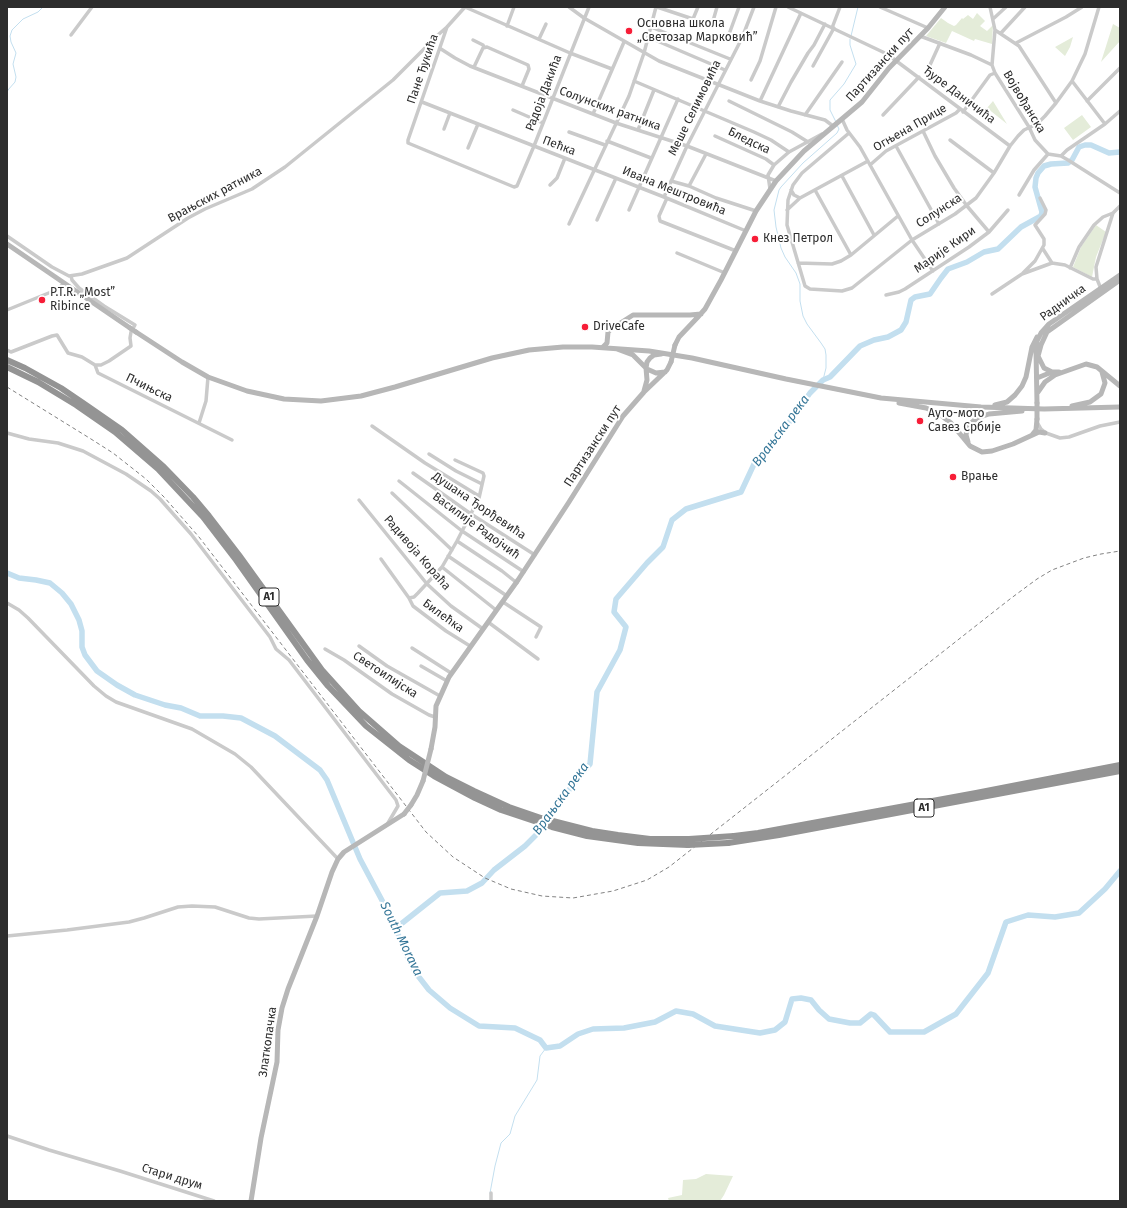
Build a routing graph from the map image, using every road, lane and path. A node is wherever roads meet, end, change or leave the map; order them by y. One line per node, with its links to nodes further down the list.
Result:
1 (92, 7): 37 (street)
2 (465, 7): 29 (street); 30 (street, Пане Ђукића)
3 (514, 7): 29 (street)
4 (569, 7): 24 (street)
5 (589, 7): 24 (street, Радоја Дакића)
6 (657, 7): 7 (street); 31 (street)
7 (698, 7)
8 (718, 7): 26 (street)
9 (739, 7): 41 (street)
10 (754, 7): 51 (street, Меше Селимовића)
11 (776, 7): 63 (street)
12 (788, 7): 23 (street, Ђуре Даничића)
13 (840, 7): 32 (street)
14 (880, 7): 33 (street)
15 (938, 7): 22 (street)
16 (945, 7): 22 (main road, Партизански пут)
17 (990, 7): 25 (street)
18 (1006, 7): 25 (street)
19 (1025, 7): 36 (street)
20 (1082, 7): 46 (street)
21 (1099, 7): 65 (street, Солунска)
22 (942, 12): 33 (main road, Партизански пут)
23 (801, 13): 28 (street, Ђуре Даничића); 71 (street)
24 (584, 18): 44 (street); 49 (street, Радоја Дакића)
25 (994, 19): 34 (street)
26 (713, 21)
27 (546, 24): 42 (street)
28 (825, 24): 32 (street, Ђуре Даничића); 76 (street)
29 (507, 26): 42 (street)
30 (448, 27): 35 (street, Врањских ратника); 38 (street, Пане Ђукића)
31 (651, 27): 40 (street); 51 (street)
32 (833, 28): 52 (street, Ђуре Даничића); 56 (street)
33 (928, 28): 39 (main road, Партизански пут)
34 (995, 30): 36 (street); 54 (street)
35 (441, 32): 38 (street); 164 (street, Врањских ратника)
36 (1001, 33): 46 (street)
37 (71, 35)
38 (445, 36): 48 (street, Пане Ђукића)
39 (920, 36): 45 (street, Војвођанска); 52 (main road, Партизански пут)
40 (648, 37): 50 (street); 60 (street)
41 (728, 37)
42 (539, 39): 49 (street)
43 (473, 40): 47 (street)
44 (624, 42): 50 (street); 59 (street)
45 (940, 43): 54 (street, Војвођанска); 55 (street)
46 (1016, 43): 75 (street)
47 (484, 47): 57 (street); 67 (street)
48 (441, 49): 57 (street, Солунских ратника); 73 (street, Пане Ђукића)
49 (570, 53): 59 (street); 69 (street, Радоја Дакића)
50 (644, 53): 64 (street); 66 (street)
51 (730, 59): 60 (street, Меше Селимовића)
52 (896, 60): 62 (street, Ђуре Даничића); 85 (main road, Партизански пут)
53 (842, 62): 83 (street)
54 (992, 64): 61 (street, Војвођанска)
55 (930, 65)
56 (813, 66)
57 (474, 67): 67 (street, Солунских ратника)
58 (1120, 68): 72 (street)
59 (612, 69): 82 (street)
60 (725, 70): 66 (street, Меше Селимовића)
61 (995, 73): 79 (street, Огњена Прице); 91 (street, Војвођанска)
62 (919, 77): 79 (street, Ђуре Даничића); 84 (street)
63 (751, 80)
64 (634, 81): 68 (street); 87 (street)
65 (1072, 82): 72 (street); 75 (street, Солунска)
66 (718, 85): 71 (street); 78 (street, Меше Селимовића)
67 (522, 86): 69 (street, Солунских ратника)
68 (654, 90): 70 (street); 93 (street)
69 (552, 98): 82 (street, Солунских ратника); 86 (street, Радоја Дакића)
70 (678, 99): 78 (street); 99 (street)
71 (760, 101): 76 (street)
72 (1087, 101): 89 (street)
73 (422, 102): 81 (street, Пећка); 125 (street, Пане Ђукића)
74 (729, 102): 102 (street)
75 (1056, 104): 91 (street, Солунска)
76 (778, 107): 83 (street)
77 (513, 110): 86 (street)
78 (705, 110): 105 (street, Меше Селимовића); 109 (street)
79 (962, 110): 94 (street, Огњена Прице); 107 (street, Ђуре Даничића)
80 (1120, 111): 89 (street)
81 (450, 113): 88 (street, Пећка); 92 (street)
82 (593, 114): 87 (street, Солунских ратника)
83 (805, 115): 90 (street)
84 (883, 115)
85 (841, 120): 90 (main road, Партизански пут); 97 (street)
86 (543, 123): 104 (street, Радоја Дакића)
87 (616, 123): 93 (street, Солунских ратника); 101 (street)
88 (478, 124): 104 (street, Пећка); 108 (street)
89 (1105, 124): 112 (street)
90 (834, 125): 96 (main road, Партизански пут)
91 (1029, 127): 107 (street, Солунска); 111 (street, Војвођанска)
92 (444, 129)
93 (638, 130): 99 (street, Солунских ратника)
94 (923, 131): 106 (street, Огњена Прице); 136 (street)
95 (570, 132): 103 (street)
96 (825, 133): 102 (street, Партизански пут); 123 (main road, Партизански пут)
97 (849, 133): 115 (street); 129 (street)
98 (715, 136): 116 (street, Бледска)
99 (660, 137): 105 (street, Солунских ратника); 114 (street)
100 (950, 140): 118 (street)
101 (607, 141): 103 (street); 114 (street)
102 (808, 142): 109 (street, Партизански пут)
103 (605, 145): 117 (street)
104 (534, 146): 113 (street, Пећка); 125 (street, Радоја Дакића)
105 (687, 146): 110 (street, Солунских ратника); 122 (street, Меше Селимовића)
106 (896, 146): 115 (street, Огњена Прице); 146 (street)
107 (1010, 146): 118 (street, Солунска)
108 (468, 148)
109 (789, 152): 116 (street, Партизански пут)
110 (706, 154): 121 (street, Солунских ратника); 126 (street)
111 (1048, 154): 112 (street); 132 (street)
112 (1061, 156): 131 (street)
113 (565, 158): 117 (street, Пећка); 124 (street)
114 (651, 158): 127 (street)
115 (869, 163): 119 (street, Огњена Прице); 143 (street)
116 (774, 165): 121 (street, Партизански пут)
117 (594, 170): 120 (street, Ивана Мештровића); 145 (street)
118 (994, 174): 136 (street, Солунска)
119 (842, 176): 130 (street, Огњена Прице); 149 (street)
120 (616, 178): 127 (street, Ивана Мештровића); 144 (street)
121 (768, 178): 123 (street, Солунских ратника); 128 (street)
122 (671, 181): 126 (street); 133 (street, Меше Селимовића)
123 (776, 181): 128 (main road, Партизански пут)
124 (550, 185)
125 (517, 186)
126 (689, 186): 141 (street)
127 (638, 188): 133 (street, Ивана Мештровића); 138 (street)
128 (770, 189): 141 (main road, Партизански пут)
129 (791, 190): 134 (street); 139 (street)
130 (815, 190): 134 (street, Огњена Прице); 156 (street)
131 (1120, 193)
132 (1019, 195)
133 (665, 198): 147 (street, Ивана Мештровића); 154 (street, Меше Селимовића)
134 (800, 198): 139 (street, Огњена Прице)
135 (1040, 198): 153 (street)
136 (967, 206): 146 (street, Солунска); 148 (street)
137 (1120, 206): 142 (street)
138 (629, 210)
139 (787, 210): 157 (street)
140 (1008, 210): 148 (street, Марије Кири)
141 (756, 211): 147 (main road, Партизански пут)
142 (1113, 213): 159 (street); 165 (street)
143 (898, 216): 149 (street); 151 (street)
144 (597, 220)
145 (569, 224)
146 (939, 224): 151 (street, Солунска)
147 (746, 231): 154 (main road, Партизански пут)
148 (989, 232): 160 (street, Марије Кири)
149 (874, 235): 156 (street)
150 (7, 236): 164 (street)
151 (912, 240): 157 (street, Солунска); 160 (street)
152 (7, 244): 167 (main road)
153 (1043, 249): 158 (street); 162 (street)
154 (736, 251): 161 (main road, Партизански пут)
155 (677, 253): 161 (street)
156 (851, 255): 157 (street)
157 (798, 263)
158 (1052, 263): 159 (street); 162 (street)
159 (1070, 268): 165 (street)
160 (933, 271): 170 (street, Марије Кири)
161 (725, 273): 172 (main road, Партизански пут)
162 (1022, 274): 169 (street)
163 (1120, 275): 168 (main road, Радничка)
164 (71, 276): 176 (street)
165 (1097, 279): 168 (street)
166 (1120, 280): 168 (main road, Радничка)
167 (65, 283): 171 (street); 176 (main road)
168 (1102, 290): 175 (main road, Радничка); 183 (main road, Радничка)
169 (992, 294)
170 (886, 295)
171 (7, 310)
172 (701, 314): 173 (main road); 174 (main road, Партизански пут)
173 (680, 315): 174 (main road); 177 (main road)
174 (691, 324): 189 (main road, Партизански пут, bridge)
175 (1049, 324): 183 (main road, Радничка); 198 (main road)
176 (133, 330): 185 (street); 192 (main road)
177 (608, 336): 178 (main road); 180 (main road)
178 (603, 347): 179 (main road); 192 (main road)
179 (613, 347): 180 (main road); 187 (main road)
180 (621, 348): 182 (main road)
181 (7, 350): 185 (street, Пчињска)
182 (664, 354): 187 (main road); 197 (main road)
183 (1038, 357): 190 (main road); 193 (main road, Радничка)
184 (7, 360): 250 (highway, A1)
185 (95, 365): 204 (street, Пчињска)
186 (7, 366): 250 (highway, A1)
187 (647, 368): 189 (main road); 195 (main road)
188 (1099, 369): 191 (main road); 194 (main road); 201 (main road)
189 (665, 372): 195 (main road, Партизански пут)
190 (1052, 372): 191 (main road); 193 (main road)
191 (1062, 372): 196 (main road)
192 (208, 377): 204 (street)
193 (1037, 378): 196 (main road, Радничка)
194 (1120, 386)
195 (644, 392): 223 (main road, Партизански пут)
196 (1037, 393): 202 (main road, Радничка, bridge)
197 (881, 398): 198 (main road); 210 (main road)
198 (967, 406): 200 (main road)
199 (1120, 407): 201 (main road)
200 (1026, 409): 201 (main road); 210 (main road)
201 (1062, 409)
202 (1037, 420): 207 (street); 208 (main road)
203 (1120, 422): 207 (street)
204 (199, 423): 209 (street, Пчињска)
205 (372, 426): 217 (street)
206 (7, 433): 251 (street)
207 (1045, 433): 208 (main road)
208 (1031, 436): 210 (main road)
209 (232, 440)
210 (972, 448)
211 (428, 454): 215 (street)
212 (454, 460): 215 (street)
213 (413, 473): 219 (street, Душана Ђорђевића)
214 (399, 481): 220 (street, Василије Радојчић)
215 (482, 484): 217 (street)
216 (392, 493): 222 (street)
217 (479, 496): 219 (street)
218 (359, 500): 229 (street, Радивоја Кораћа)
219 (472, 514): 220 (street); 223 (street, Душана Ђорђевића)
220 (462, 531): 221 (street); 227 (street, Василије Радојчић)
221 (457, 541): 222 (street); 228 (street)
222 (452, 550): 224 (street)
223 (535, 554): 227 (main road, Партизански пут)
224 (448, 556): 226 (street); 230 (street)
225 (381, 559): 231 (street, Билећка)
226 (442, 567): 229 (street); 234 (street)
227 (524, 572): 228 (main road, Партизански пут)
228 (517, 583): 230 (main road, Партизански пут)
229 (427, 584): 231 (street); 236 (street, Радивоја Кораћа)
230 (507, 596): 232 (main road, Партизански пут)
231 (409, 598): 239 (street, Билећка)
232 (503, 602): 234 (main road, Партизански пут); 237 (street)
233 (7, 603): 254 (street)
234 (496, 610): 235 (main road, Партизански пут)
235 (488, 622): 236 (main road, Партизански пут); 242 (street)
236 (483, 629): 239 (main road, Партизански пут)
237 (536, 637)
238 (359, 646): 246 (street)
239 (470, 646): 244 (main road, Партизански пут)
240 (412, 648): 244 (street)
241 (325, 650): 247 (street, Светоилијска)
242 (538, 659)
243 (421, 666): 245 (street)
244 (451, 673): 245 (main road, Партизански пут)
245 (447, 681): 246 (main road, Партизански пут)
246 (440, 696): 247 (main road, Партизански пут)
247 (435, 717): 251 (main road, Партизански пут, bridge)
248 (1120, 765): 253 (highway, A1, bridge)
249 (1120, 771): 253 (highway, A1, bridge)
250 (540, 821): 253 (highway, A1)
251 (388, 826): 252 (main road, Партизански пут)
252 (374, 834): 254 (main road, Златкопачка)
253 (688, 842)
254 (338, 859): 255 (main road, Златкопачка)
255 (317, 916): 256 (street); 260 (main road, Златкопачка)
256 (7, 936)
257 (7, 1136): 259 (street, Стари друм)
258 (491, 1193): 261 (street)
259 (214, 1201)
260 (251, 1201)
261 (490, 1201)

